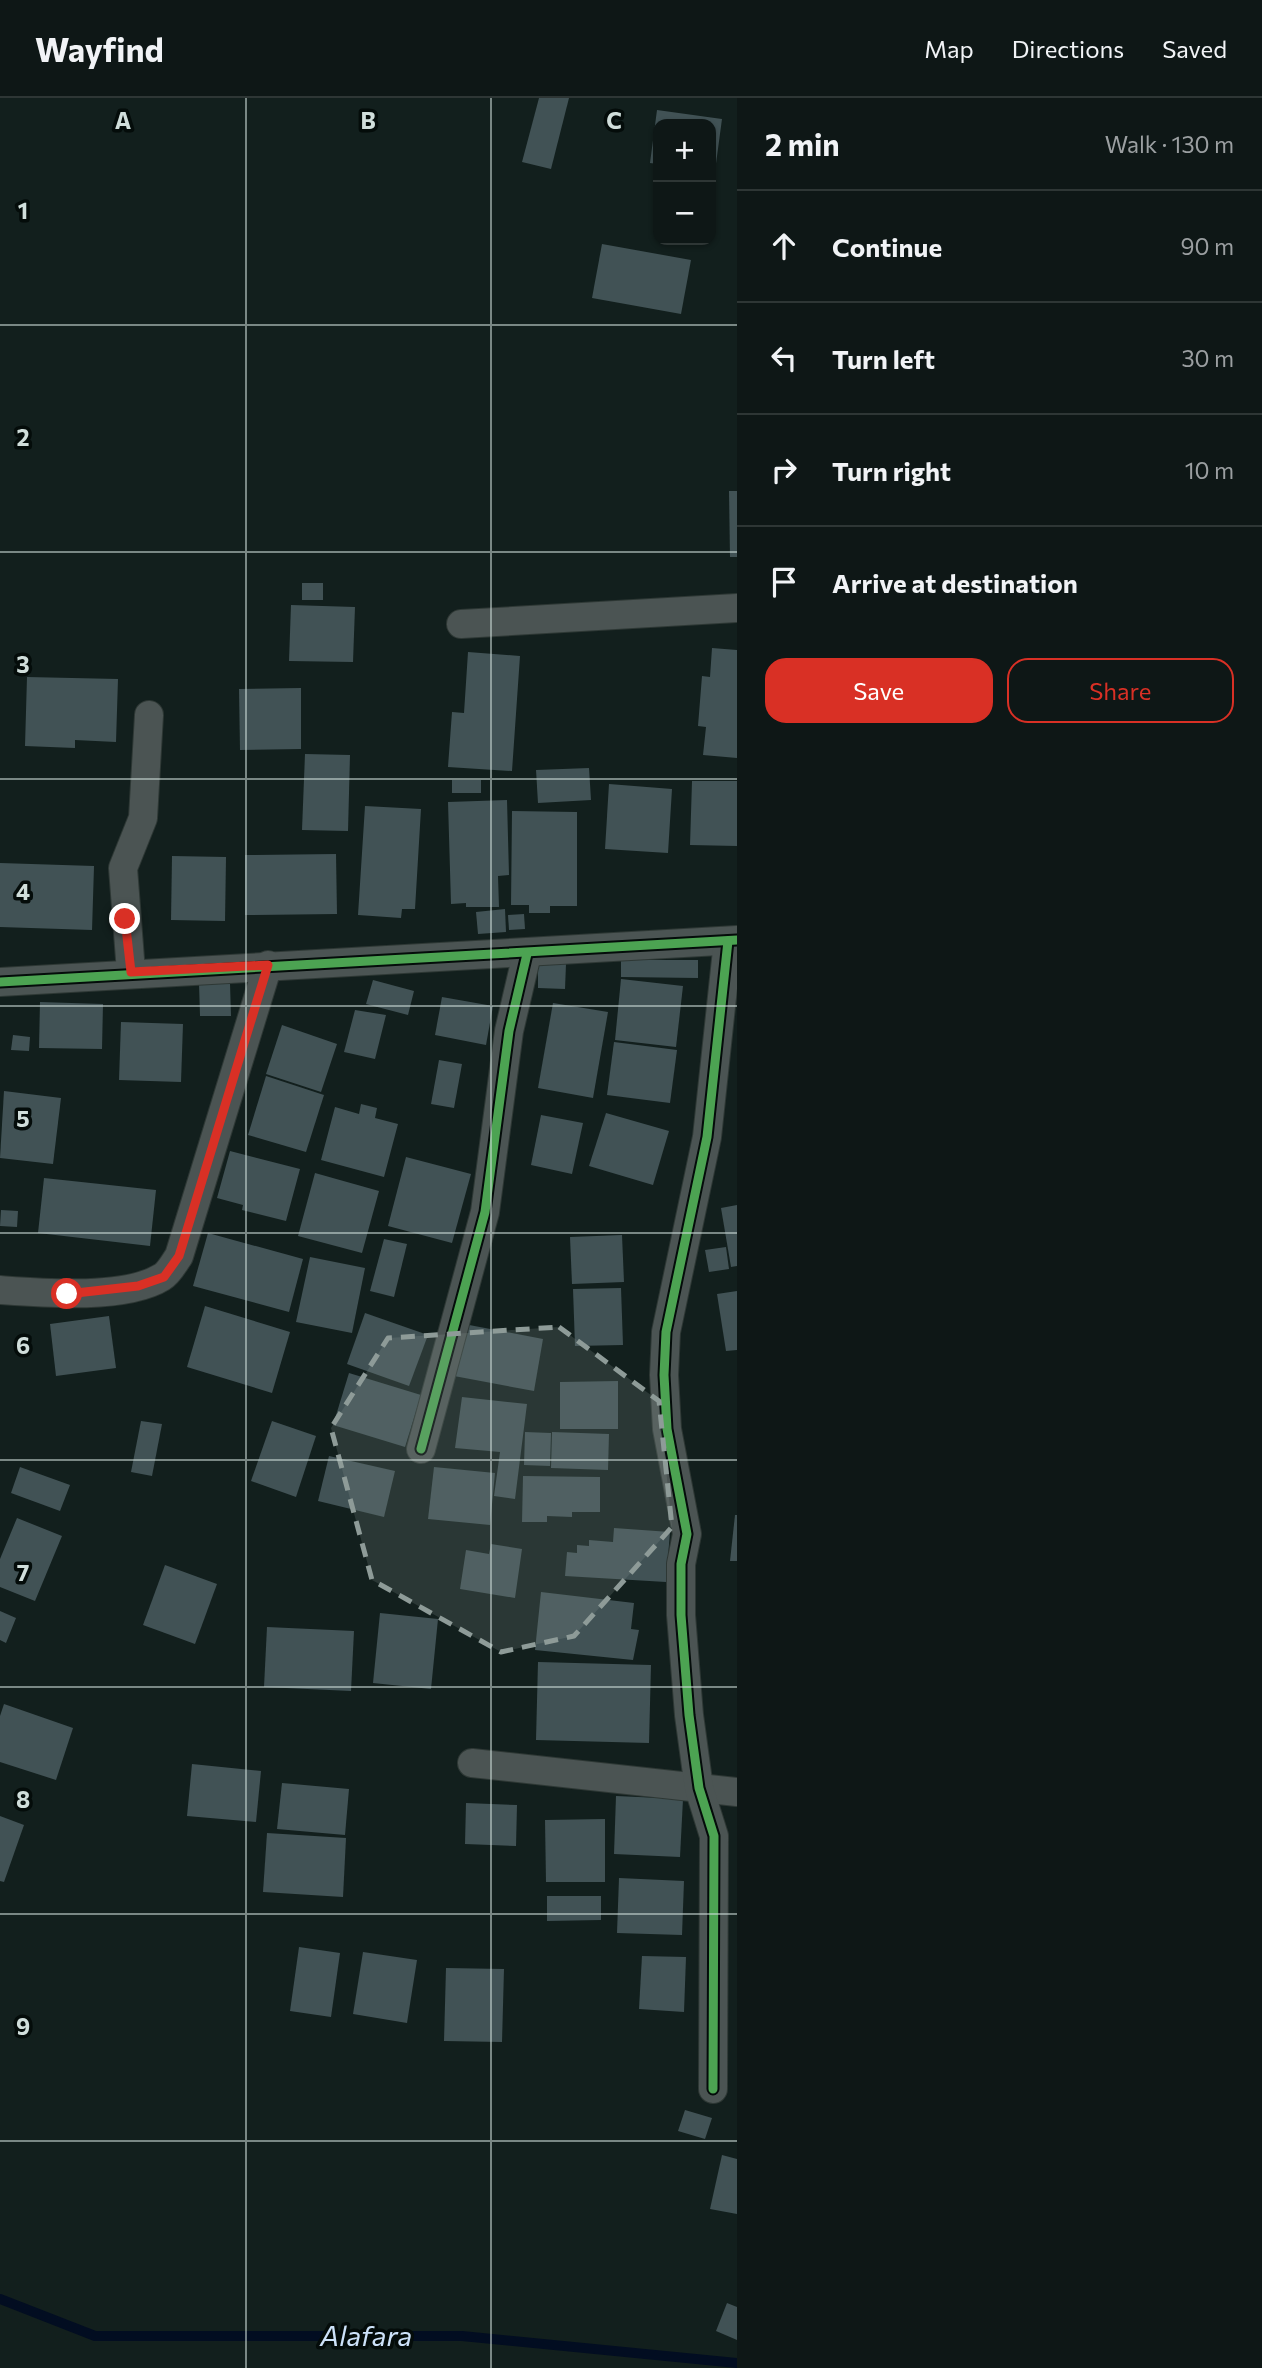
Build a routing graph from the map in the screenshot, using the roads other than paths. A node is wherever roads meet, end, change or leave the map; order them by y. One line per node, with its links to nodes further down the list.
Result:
1 (737, 608): 2 (street)
2 (461, 624)
3 (149, 715): 7 (street)
4 (732, 941): 5 (street); 12 (street)
5 (527, 954): 6 (street); 10 (street)
6 (268, 965): 7 (street); 9 (street)
7 (131, 972): 8 (street)
8 (0, 982)
9 (0, 1290)
10 (421, 1449)
11 (472, 1763): 12 (street)
12 (699, 1788): 13 (street); 14 (street)
13 (737, 1792)
14 (713, 2089)

